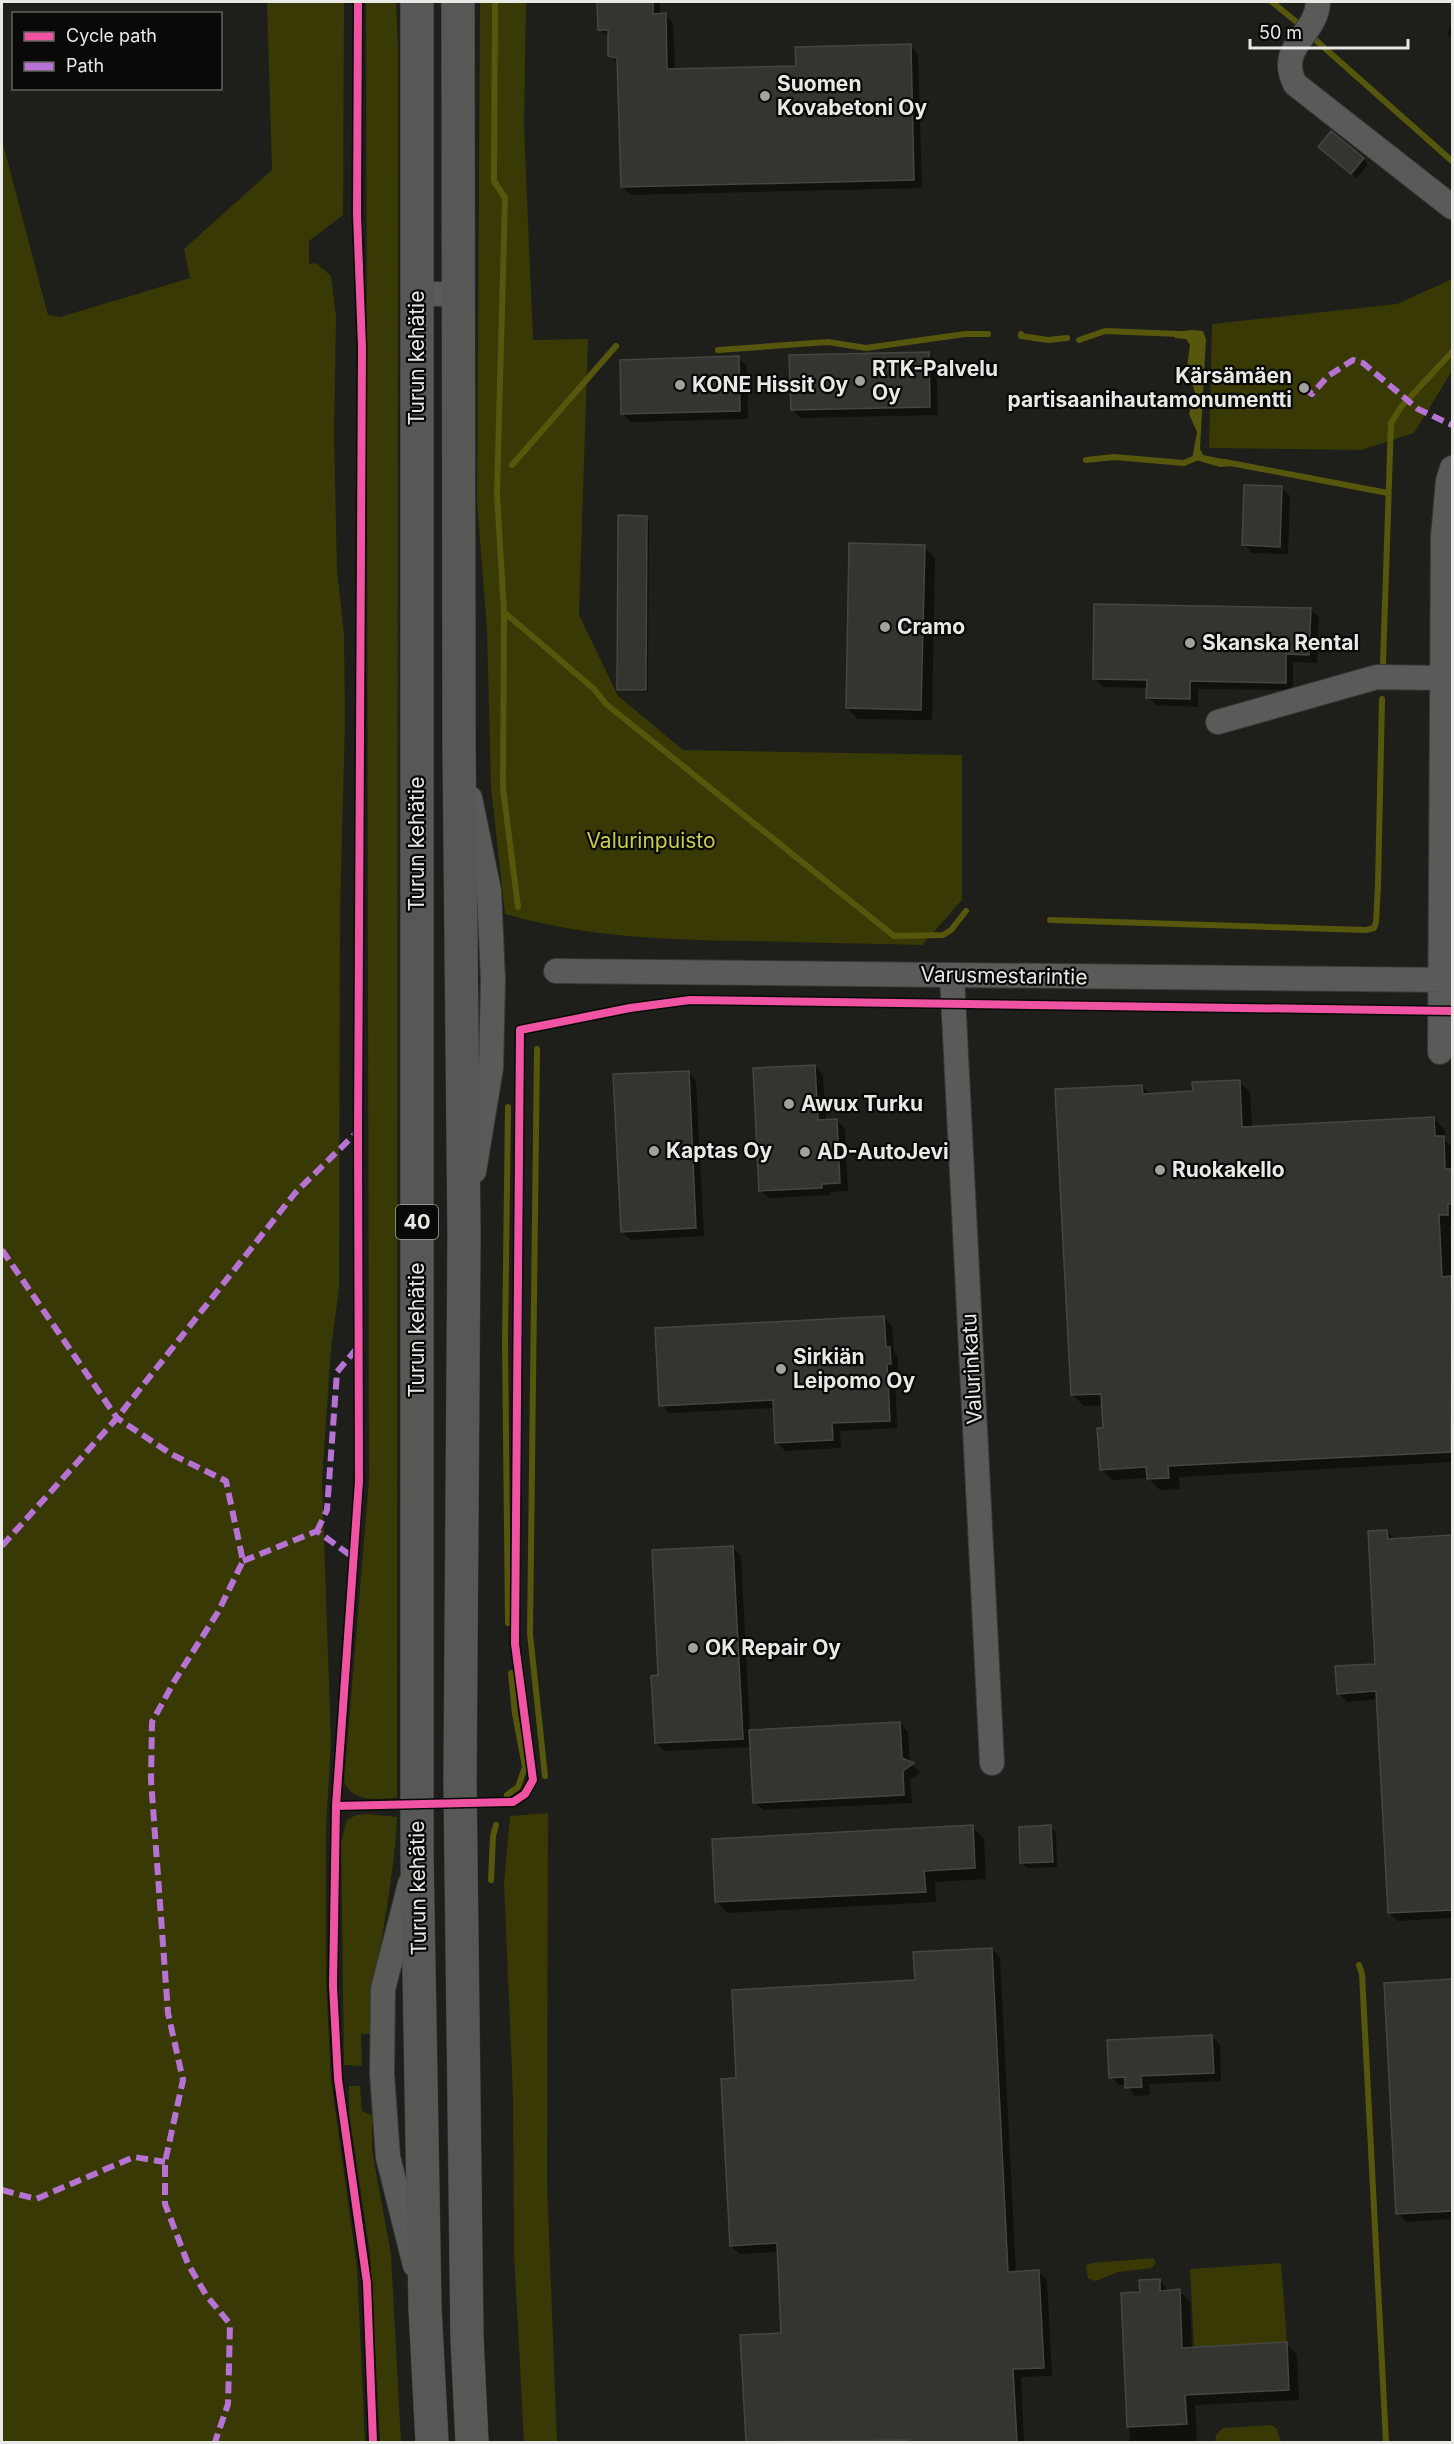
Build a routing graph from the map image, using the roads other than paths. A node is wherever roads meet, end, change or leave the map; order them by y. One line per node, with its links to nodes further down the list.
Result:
1 (417, 2): 5 (highway, Turun kehätie / 40)
2 (458, 2): 6 (highway, Turun kehätie / 40)
3 (1318, 2): 4 (street)
4 (1452, 207)
5 (417, 294): 6 (street); 15 (highway, Turun kehätie / 40)
6 (458, 294): 16 (highway, Turun kehätie / 40)
7 (1452, 468): 8 (street)
8 (1440, 678): 9 (street); 12 (street)
9 (1218, 722)
10 (556, 971): 11 (street, Varusmestarintie)
11 (952, 976): 12 (street, Varusmestarintie); 14 (street, Valurinkatu)
12 (1446, 980): 13 (street)
13 (1440, 1052)
14 (992, 1763)
15 (432, 2442)
16 (472, 2442)

